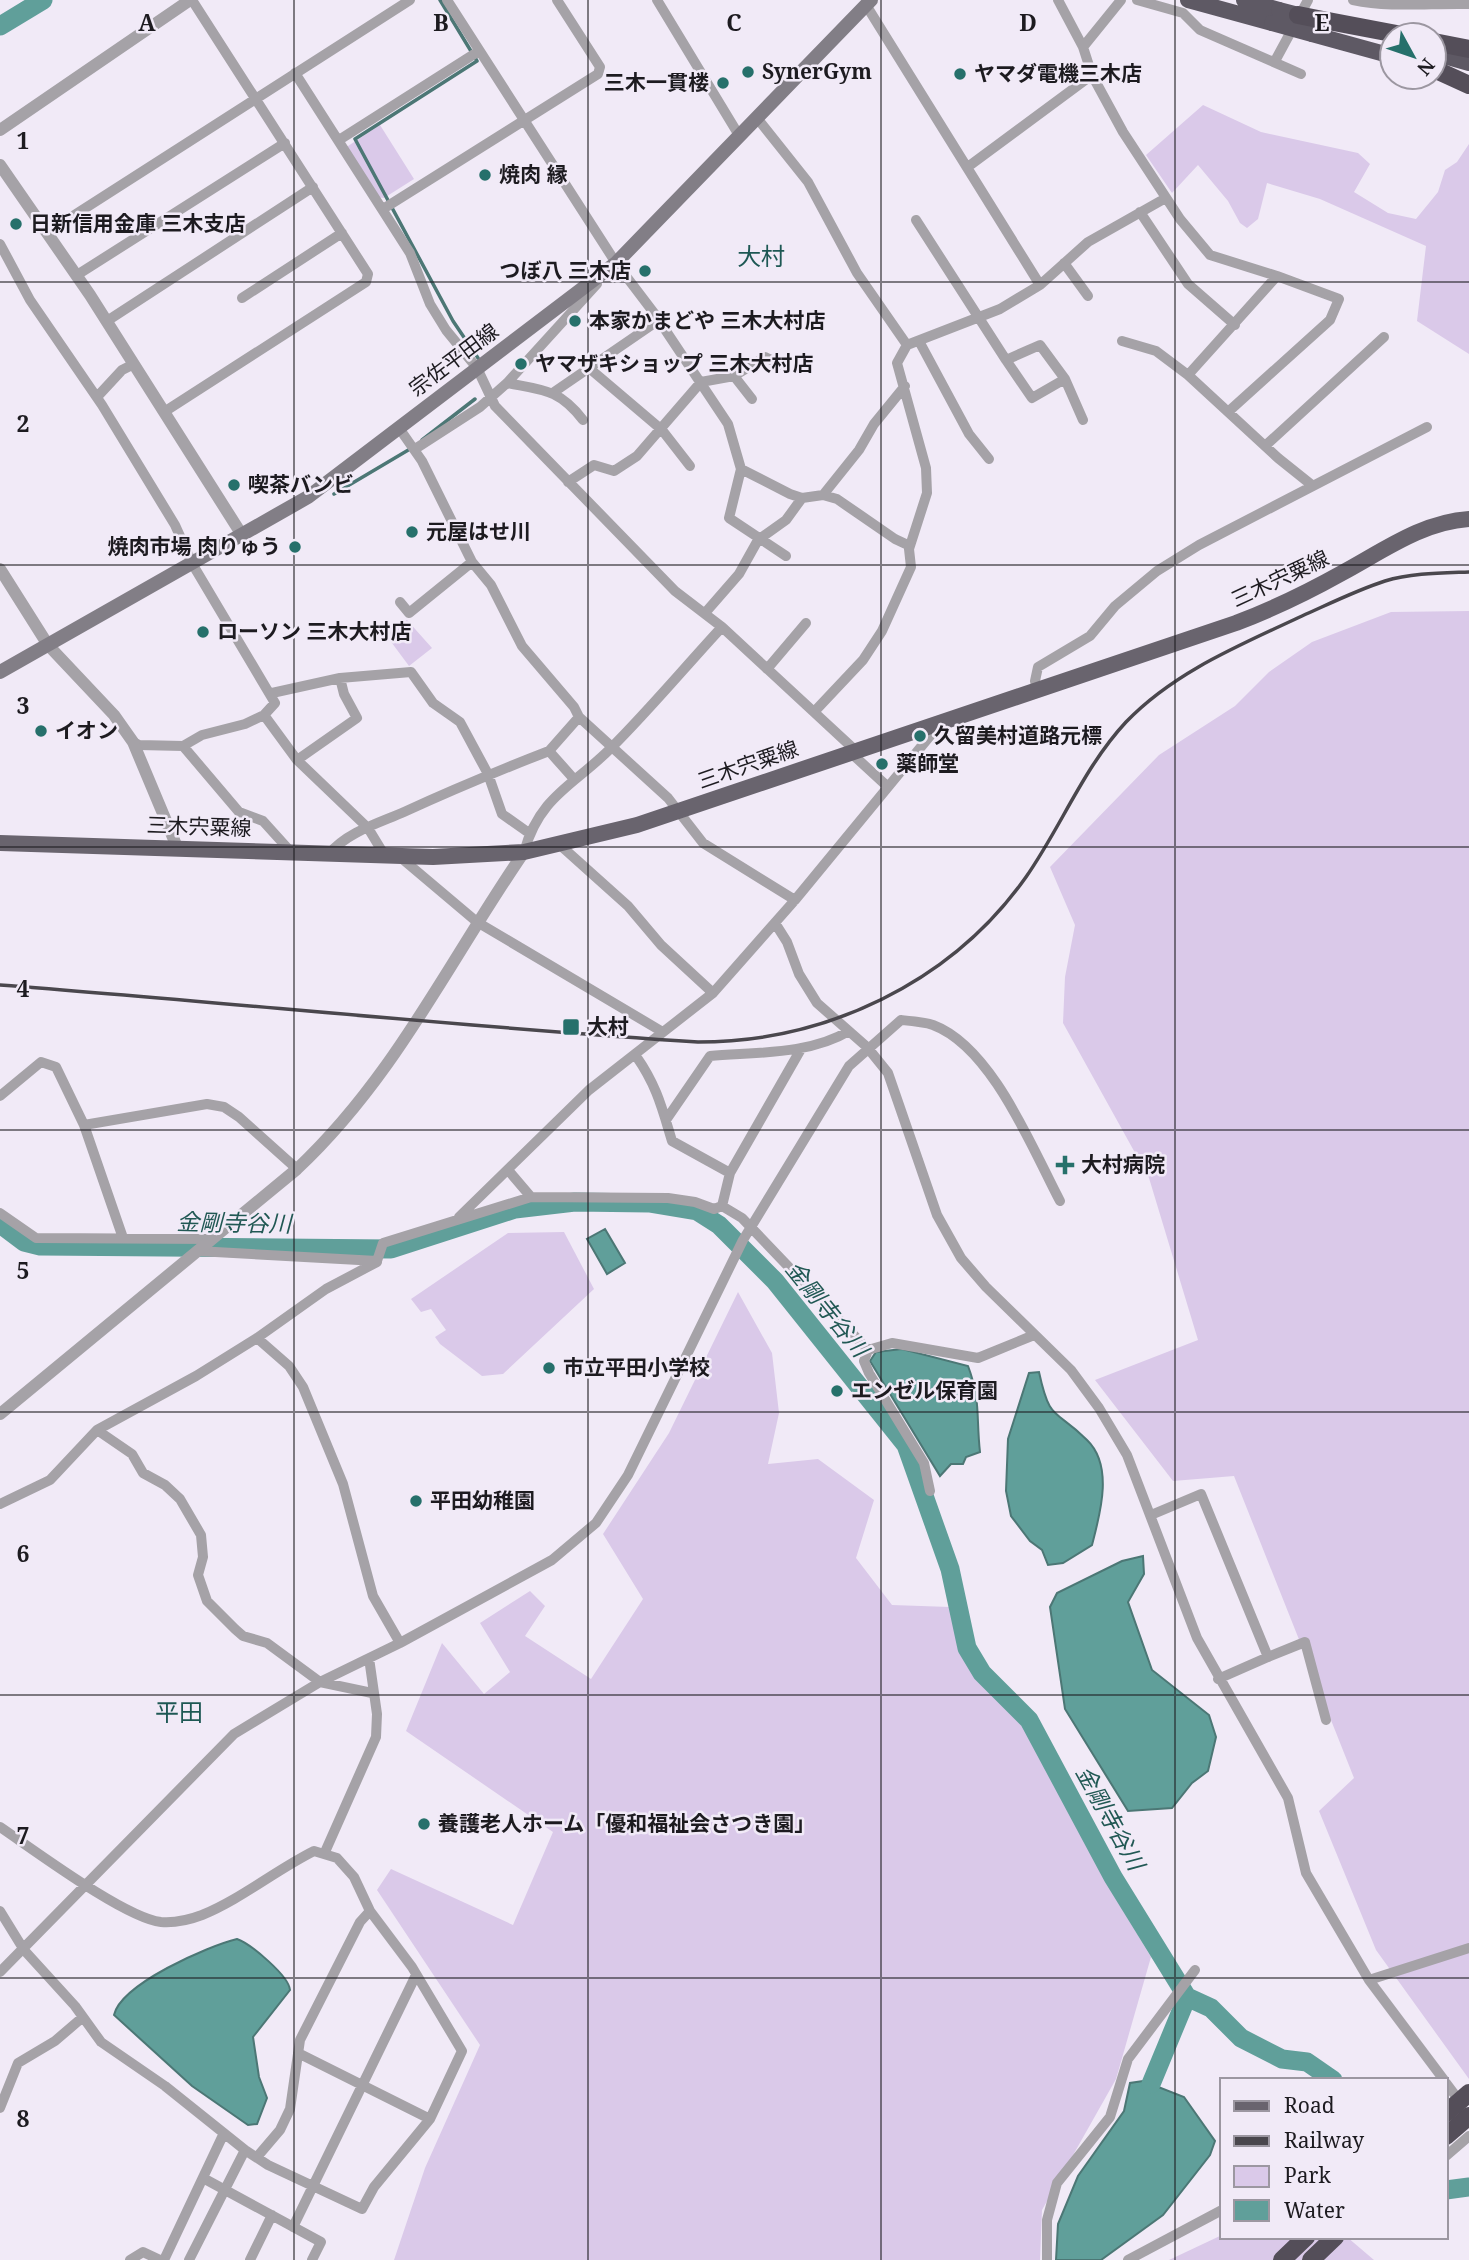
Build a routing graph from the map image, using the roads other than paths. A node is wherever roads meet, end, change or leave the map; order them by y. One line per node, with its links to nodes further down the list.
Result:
1 (191, 0): 34 (street); 37 (street)
2 (410, 0): 28 (street)
3 (447, 0): 23 (street)
4 (557, 0): 36 (street)
5 (657, 0): 38 (street)
6 (1058, 0): 20 (street)
7 (1121, 0): 20 (street)
8 (1137, 0): 25 (street)
9 (1188, 0): 15 (highway)
10 (1244, 0): 15 (highway)
11 (1353, 0): 13 (street)
12 (869, 3): 35 (main road, 宗佐平田線); 42 (street)
13 (1469, 4)
14 (1303, 7): 15 (highway, bridge); 16 (highway, bridge); 25 (street)
15 (1275, 16): 16 (highway, bridge)
16 (1319, 25): 17 (highway); 18 (highway); 22 (highway)
17 (1378, 32)
18 (1378, 38)
19 (1448, 45): 21 (highway)
20 (1083, 47): 30 (street)
21 (1469, 49)
22 (1378, 50)
23 (479, 51): 36 (street); 39 (street)
24 (1448, 57): 26 (highway)
25 (1275, 61): 29 (street)
26 (1469, 62)
27 (1448, 72): 32 (highway)
28 (295, 73): 34 (street); 39 (street)
29 (1301, 74)
30 (1092, 75): 42 (street); 44 (street)
31 (1448, 75): 33 (highway)
32 (1469, 77)
33 (1469, 85)
34 (256, 98): 40 (street); 48 (street)
35 (757, 118): 38 (main road, 宗佐平田線); 65 (street)
36 (523, 121): 45 (street); 51 (street)
37 (0, 130)
38 (740, 137): 51 (main road, 宗佐平田線)
39 (339, 140): 45 (street)
40 (285, 143): 43 (street); 53 (street)
41 (0, 165): 48 (street)
42 (969, 166): 55 (street)
43 (313, 187): 49 (street); 60 (street)
44 (1164, 198): 46 (street); 54 (street)
45 (383, 209): 69 (street)
46 (1140, 212): 52 (street); 61 (street)
47 (916, 220): 58 (street)
48 (48, 232): 53 (street)
49 (342, 233): 57 (street); 81 (street)
50 (0, 244): 78 (street)
51 (616, 263): 59 (street); 69 (main road, 宗佐平田線); 75 (street)
52 (1064, 263): 55 (street); 56 (street)
53 (77, 275): 60 (street)
54 (1277, 276): 61 (street); 82 (street)
55 (1040, 285): 58 (street)
56 (1088, 296)
57 (242, 298)
58 (977, 318): 63 (street); 66 (street)
59 (659, 320): 70 (street); 74 (street)
60 (107, 321): 67 (street)
61 (1235, 325): 71 (street)
62 (1384, 337): 88 (street)
63 (919, 341): 65 (street); 90 (street)
64 (1122, 341): 71 (street)
65 (907, 345): 76 (street)
66 (1006, 360): 73 (street); 73 (street)
67 (134, 364): 78 (street); 81 (street)
68 (784, 366): 72 (street)
69 (477, 368): 79 (street); 86 (main road, 宗佐平田線)
70 (589, 368): 77 (street); 87 (street)
71 (1188, 375): 82 (street)
72 (734, 376): 74 (street); 80 (street)
73 (1065, 379): 84 (street)
74 (701, 382): 87 (street); 92 (street)
75 (507, 383): 77 (street); 79 (street)
76 (905, 386): 95 (street); 100 (street)
77 (554, 392): 83 (street)
78 (97, 397): 103 (street)
79 (491, 397): 89 (street); 93 (street)
80 (752, 399)
81 (164, 412): 98 (street)
82 (1228, 412): 88 (street)
83 (583, 420)
84 (1083, 420)
85 (1427, 427): 94 (street)
86 (399, 428): 89 (street); 98 (main road, 宗佐平田線)
87 (662, 430): 91 (street); 93 (street)
88 (1265, 446): 94 (street)
89 (415, 449): 102 (street)
90 (989, 459)
91 (690, 466)
92 (741, 469): 96 (street); 99 (street)
93 (568, 482): 106 (street)
94 (1313, 486): 113 (street)
95 (823, 495): 96 (street); 100 (street)
96 (802, 498): 99 (street)
97 (1469, 519): 113 (main road, 三木宍粟線)
98 (242, 535): 103 (main road, 宗佐平田線)
99 (758, 540): 101 (street); 106 (street)
100 (910, 546): 115 (street)
101 (786, 556)
102 (472, 562): 105 (street); 117 (street)
103 (194, 565): 109 (main road, 宗佐平田線); 114 (street)
104 (0, 569): 109 (street)
105 (400, 602)
106 (705, 613): 108 (street)
107 (806, 623): 110 (street)
108 (722, 627): 110 (street); 121 (street)
109 (48, 645): 111 (main road, 宗佐平田線); 119 (street)
110 (766, 669): 115 (street)
111 (0, 672)
112 (340, 678): 114 (street); 124 (street); 125 (street)
113 (1037, 690): 118 (main road, 三木宍粟線)
114 (272, 693): 116 (street)
115 (814, 712): 123 (street)
116 (264, 715): 120 (street); 124 (street)
117 (579, 717): 121 (street); 122 (street)
118 (939, 725): 123 (main road, 三木宍粟線); 127 (street)
119 (133, 742): 120 (street); 133 (street)
120 (183, 746): 134 (street)
121 (612, 748): 126 (street); 128 (street)
122 (549, 751): 125 (street); 126 (street)
123 (853, 752): 127 (street); 128 (main road, 三木宍粟線)
124 (297, 760): 129 (street)
125 (488, 774): 129 (street); 130 (street)
126 (573, 778): 130 (street)
127 (888, 787): 138 (street)
128 (678, 811): 132 (main road, 三木宍粟線); 138 (street)
129 (368, 828): 136 (street); 137 (street)
130 (529, 833): 135 (street)
131 (0, 843): 133 (main road, 三木宍粟線)
132 (560, 845): 135 (main road, 三木宍粟線); 141 (street)
133 (177, 847): 134 (main road, 三木宍粟線)
134 (291, 852): 136 (main road, 三木宍粟線)
135 (524, 852): 137 (main road, 三木宍粟線); 139 (street)
136 (329, 854): 137 (main road, 三木宍粟線)
137 (392, 856): 139 (street)
138 (796, 900): 140 (street)
139 (477, 922): 142 (street); 150 (street)
140 (775, 923): 141 (street); 143 (street)
141 (713, 993): 142 (street)
142 (661, 1031): 146 (street)
143 (849, 1031): 144 (street); 145 (street)
144 (867, 1047): 154 (street); 158 (street); 163 (street)
145 (801, 1049): 148 (street); 152 (street)
146 (636, 1056): 148 (street); 151 (street)
147 (0, 1096): 149 (street)
148 (666, 1120): 152 (street)
149 (83, 1125): 150 (street); 159 (street)
150 (297, 1169): 160 (street)
151 (508, 1170): 153 (street); 157 (street)
152 (730, 1173): 155 (street)
153 (531, 1197): 155 (street); 157 (street)
154 (1060, 1201)
155 (722, 1206): 158 (street)
156 (0, 1213): 159 (street)
157 (456, 1220): 162 (street)
158 (750, 1229): 165 (street); 171 (street)
159 (123, 1238): 160 (street)
160 (212, 1239): 161 (street)
161 (197, 1251): 162 (street); 166 (street)
162 (377, 1261): 164 (street)
163 (1034, 1335): 165 (street); 170 (street)
164 (257, 1338): 167 (street); 171 (street)
165 (867, 1350): 168 (street)
166 (0, 1414)
167 (97, 1430): 169 (street); 175 (street)
168 (930, 1491)
169 (0, 1504)
170 (1151, 1515): 172 (street); 174 (street)
171 (400, 1643): 173 (street)
172 (1268, 1657): 174 (street); 177 (street)
173 (369, 1658): 175 (street); 176 (street)
174 (1218, 1679): 188 (street)
175 (320, 1682): 176 (street); 180 (street)
176 (372, 1693): 179 (street)
177 (1326, 1720)
178 (0, 1827): 180 (street)
179 (324, 1852): 180 (street); 182 (street)
180 (86, 1885): 184 (street)
181 (0, 1911): 184 (street)
182 (370, 1911): 187 (street); 190 (street)
183 (1469, 1948): 188 (street)
184 (24, 1950): 186 (street); 189 (street)
185 (1195, 1970): 219 (street)
186 (0, 1972)
187 (416, 1975): 192 (street); 198 (street)
188 (1369, 1980): 191 (street)
189 (83, 2017): 195 (street); 199 (street)
190 (298, 2053): 192 (street); 204 (street)
191 (1441, 2078)
192 (361, 2084): 198 (street); 206 (street)
193 (1448, 2087): 197 (street)
194 (1469, 2093): 196 (highway, bridge)
195 (0, 2108)
196 (1448, 2111)
197 (1469, 2116): 200 (highway)
198 (430, 2119): 206 (street)
199 (224, 2133): 202 (street); 205 (street)
200 (1448, 2134)
201 (1469, 2136): 203 (street)
202 (245, 2150): 204 (street); 207 (street)
203 (1448, 2154)
204 (257, 2157): 206 (street)
205 (203, 2178): 207 (street); 215 (street)
206 (312, 2186): 210 (street)
207 (223, 2189): 209 (street); 216 (street)
208 (1220, 2211): 220 (street)
209 (272, 2216): 210 (street); 217 (street)
210 (293, 2227): 218 (street)
211 (1304, 2239): 221 (highway)
212 (1333, 2239): 213 (highway)
213 (1316, 2255)
214 (131, 2260): 215 (street)
215 (162, 2260)
216 (189, 2260)
217 (250, 2260)
218 (313, 2260)
219 (1047, 2260)
220 (1128, 2260)
221 (1282, 2260)

